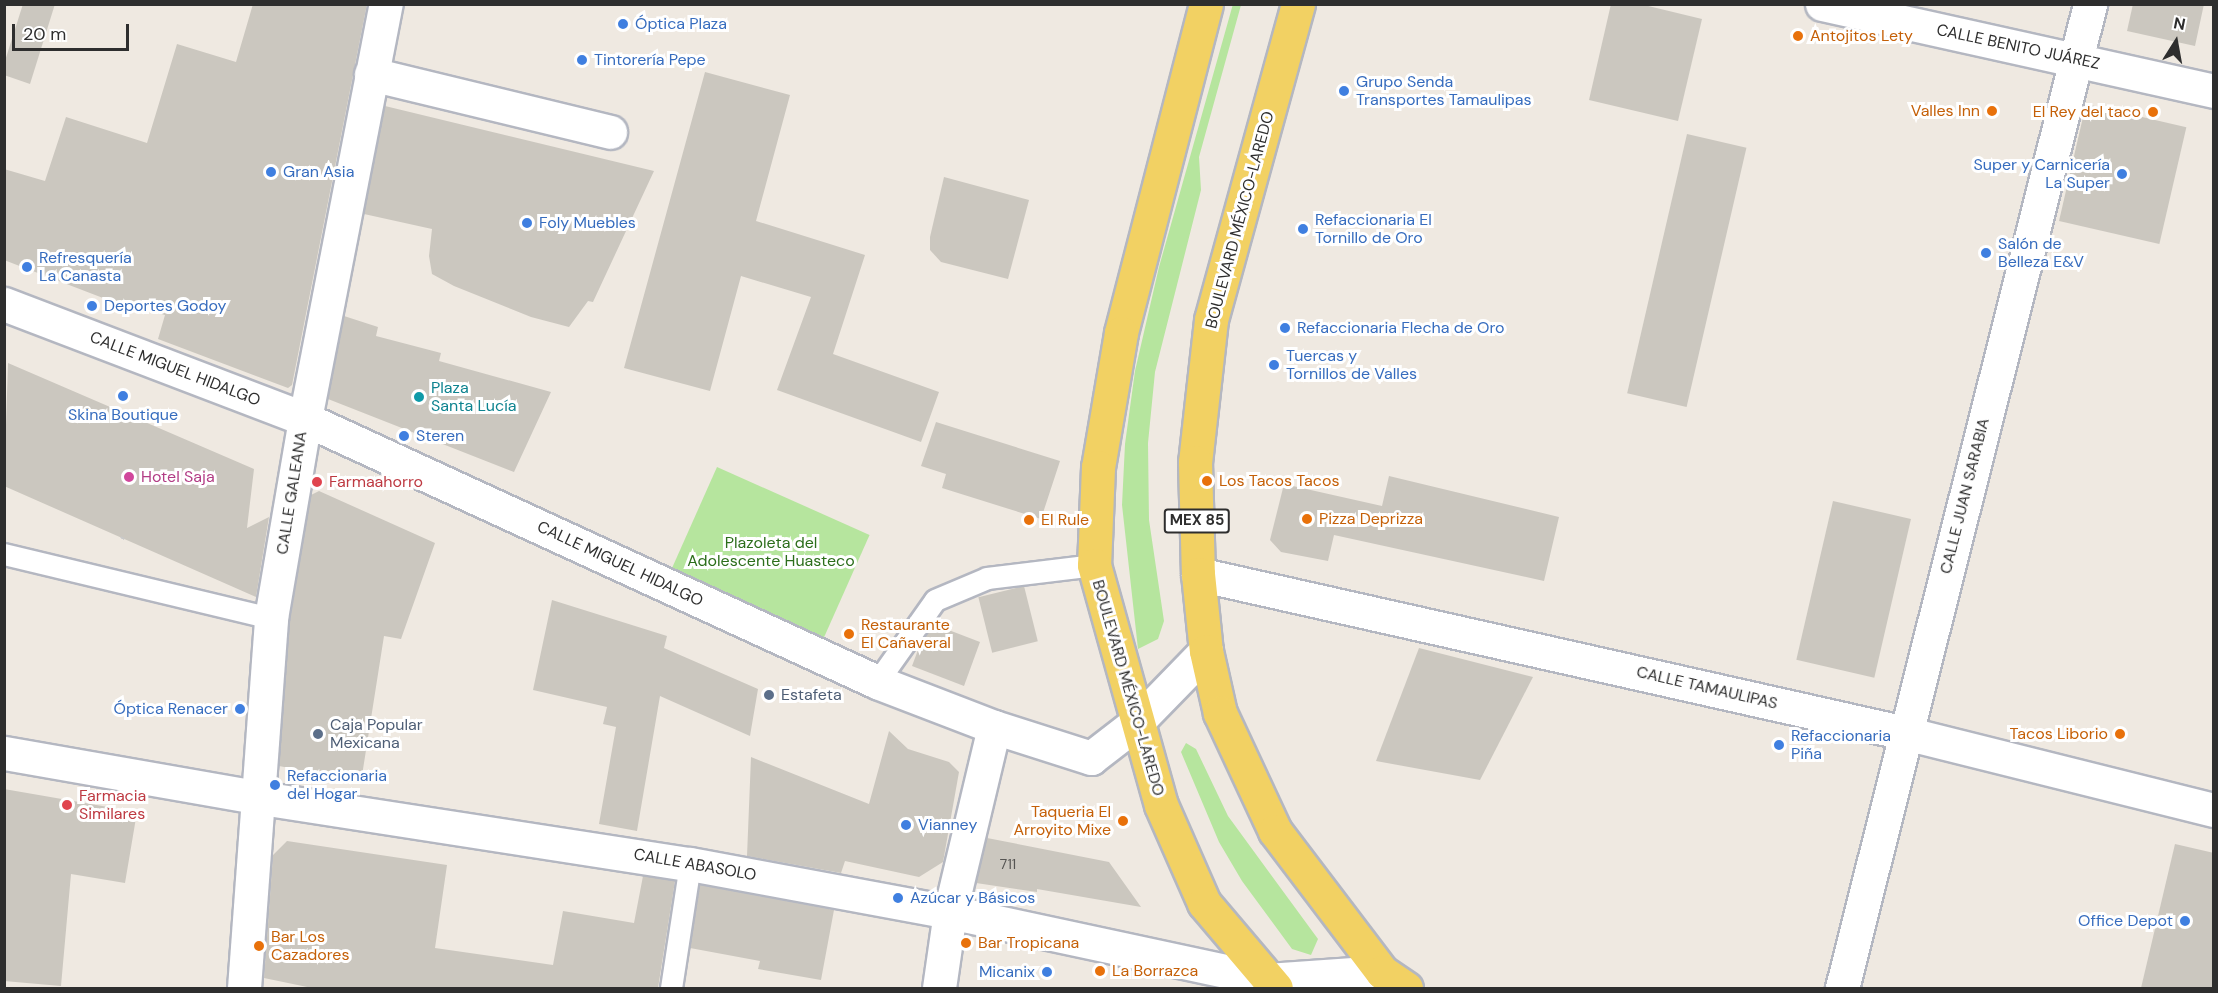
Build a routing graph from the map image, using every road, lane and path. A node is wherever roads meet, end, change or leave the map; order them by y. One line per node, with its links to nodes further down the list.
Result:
1 (386, 4): 7 (street, CALLE GALEANA)
2 (1206, 4): 13 (main road, BOULEVARD MÉXICO-LAREDO)
3 (1298, 4): 14 (main road, BOULEVARD MÉXICO-LAREDO / MEX 85)
4 (1822, 4): 6 (street, CALLE BENITO JUÁREZ)
5 (2090, 4): 6 (street, CALLE JUAN SARABIA)
6 (2076, 60): 8 (street, CALLE BENITO JUÁREZ); 20 (street, CALLE JUAN SARABIA)
7 (371, 74): 9 (street); 11 (street, CALLE GALEANA)
8 (2214, 91)
9 (610, 132)
10 (4, 304): 11 (street, CALLE MIGUEL HIDALGO)
11 (305, 418): 15 (street, CALLE GALEANA); 17 (street, CALLE MIGUEL HIDALGO)
12 (4, 554): 15 (lane)
13 (1094, 565): 17 (lane); 18 (main road, BOULEVARD MÉXICO-LAREDO)
14 (1198, 574): 16 (main road, BOULEVARD MÉXICO-LAREDO / MEX 85); 20 (street, CALLE TAMAULIPAS)
15 (271, 618): 22 (street, CALLE GALEANA)
16 (1206, 651): 18 (street, CALLE MIGUEL HIDALGO); 26 (main road, BOULEVARD MÉXICO-LAREDO / MEX 85)
17 (877, 682): 19 (street, CALLE MIGUEL HIDALGO)
18 (1136, 724): 19 (street, CALLE MIGUEL HIDALGO); 27 (main road, BOULEVARD MÉXICO-LAREDO)
19 (993, 727): 25 (street)
20 (1905, 733): 23 (street, CALLE TAMAULIPAS); 31 (street, CALLE JUAN SARABIA)
21 (4, 753): 22 (street, CALLE ABASOLO)
22 (255, 797): 24 (street, CALLE ABASOLO); 28 (street, CALLE GALEANA)
23 (2214, 810)
24 (690, 864): 25 (street, CALLE ABASOLO); 29 (lane)
25 (950, 912): 27 (street, CALLE ABASOLO); 30 (street)
26 (1394, 980): 27 (street, CALLE ABASOLO)
27 (1272, 984)
28 (244, 988)
29 (671, 988)
30 (939, 988)
31 (1842, 988)

